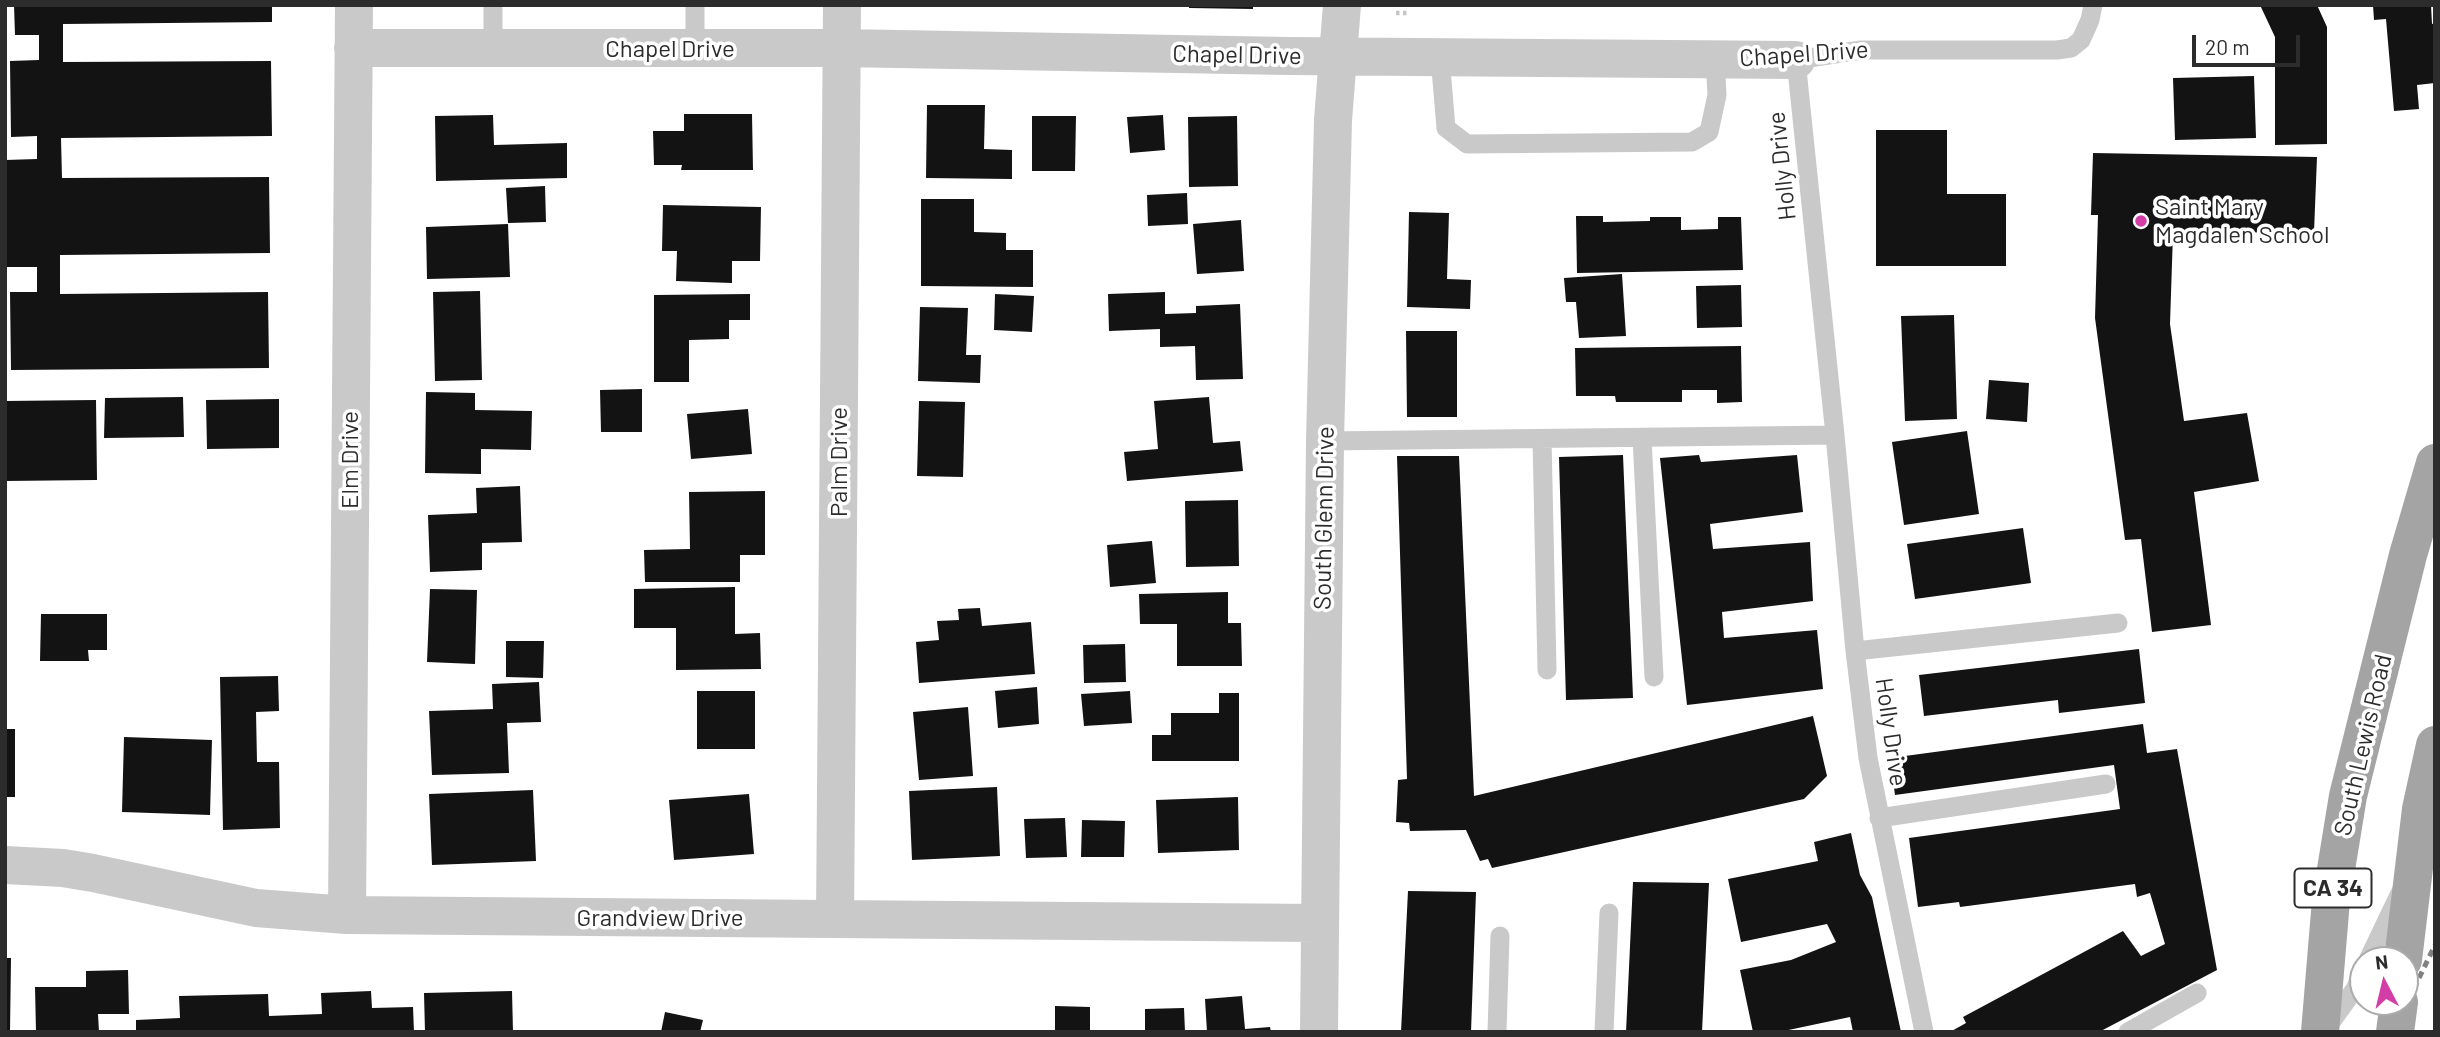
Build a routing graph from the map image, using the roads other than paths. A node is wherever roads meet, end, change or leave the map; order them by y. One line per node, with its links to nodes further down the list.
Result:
1 (354, 5): 7 (street, Elm Drive)
2 (493, 5): 10 (lane)
3 (695, 5): 8 (lane)
4 (842, 5): 9 (street, Palm Drive)
5 (1342, 5): 11 (street, South Glenn Drive)
6 (2093, 5): 14 (lane, Chapel Drive)
7 (353, 48): 10 (street, Chapel Drive); 30 (street, Elm Drive)
8 (695, 48): 9 (street, Chapel Drive); 10 (street, Chapel Drive)
9 (842, 48): 11 (street, Chapel Drive); 31 (street, Palm Drive)
10 (493, 50)
11 (1338, 57): 12 (street, Chapel Drive); 18 (street, South Glenn Drive)
12 (1440, 57): 13 (street, Chapel Drive); 13 (lane)
13 (1715, 59): 14 (street, Chapel Drive)
14 (1796, 60): 15 (lane, Holly Drive)
15 (1835, 435): 16 (lane); 21 (lane, Holly Drive)
16 (1642, 438): 17 (lane); 23 (lane)
17 (1542, 439): 18 (lane); 22 (lane)
18 (1325, 441): 32 (street, South Glenn Drive)
19 (2435, 463): 43 (main road, South Lewis Road / CA 34)
20 (2118, 624): 21 (lane)
21 (1855, 652): 26 (lane, Holly Drive)
22 (1547, 670)
23 (1654, 677)
24 (2435, 745): 35 (main road, bridge)
25 (2106, 784): 26 (lane)
26 (1879, 818): 41 (lane, Holly Drive)
27 (2435, 820): 34 (lane)
28 (5, 865): 30 (street, Grandview Drive)
29 (1609, 913): 40 (lane)
30 (347, 915): 31 (street, Grandview Drive)
31 (835, 919): 32 (street, Grandview Drive)
32 (1319, 923): 38 (street, South Glenn Drive)
33 (1500, 936): 39 (lane)
34 (2375, 946)
35 (2405, 946)
36 (2197, 993): 42 (lane)
37 (2349, 997): 43 (lane)
38 (1319, 1032)
39 (1497, 1032)
40 (1604, 1032)
41 (1924, 1032)
42 (2128, 1032)
43 (2322, 1032)

